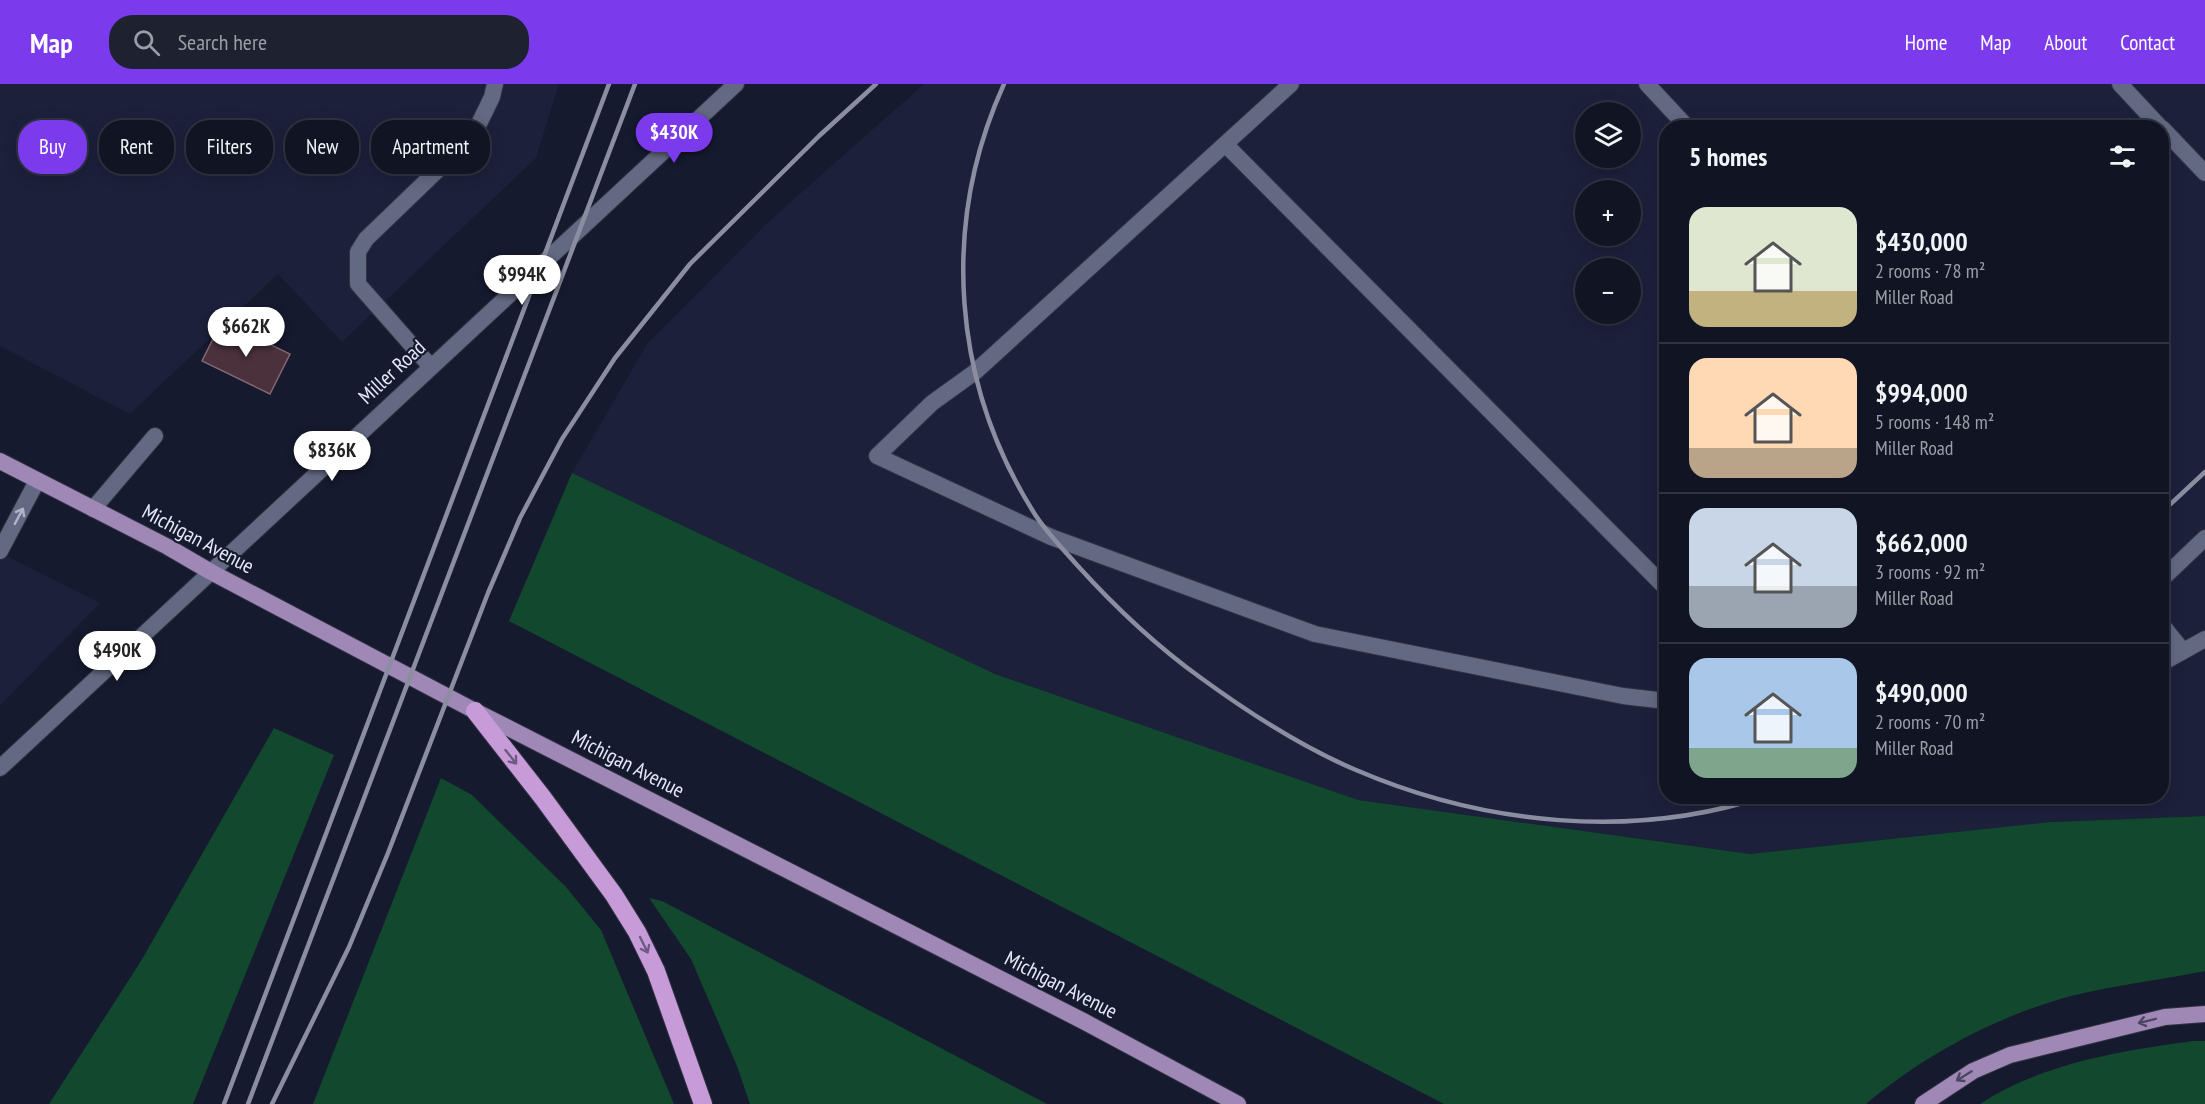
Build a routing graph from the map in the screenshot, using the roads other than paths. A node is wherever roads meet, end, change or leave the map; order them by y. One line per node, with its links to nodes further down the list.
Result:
1 (495, 84): 11 (street)
2 (736, 84): 11 (street, Miller Road)
3 (1291, 84): 9 (street)
4 (1647, 84): 6 (street)
5 (2127, 86): 7 (street)
6 (1681, 120)
7 (2155, 120)
8 (2169, 136): 10 (street)
9 (1226, 145): 20 (street); 25 (street)
10 (2205, 173)
11 (431, 367): 18 (street, Miller Road)
12 (155, 436): 15 (street)
13 (0, 461): 14 (main road, Michigan Avenue)
14 (37, 481): 15 (main road, Michigan Avenue); 17 (street, one-way to 14)
15 (93, 509): 18 (main road, Michigan Avenue)
16 (2205, 538): 19 (street)
17 (0, 551)
18 (211, 572): 26 (main road, Michigan Avenue); 27 (street, Miller Road)
19 (2169, 572)
20 (1659, 581)
21 (2169, 634): 23 (street)
22 (2205, 639): 23 (street)
23 (2183, 651): 24 (street)
24 (2169, 659)
25 (1659, 700)
26 (474, 711): 29 (highway, one-way to 29); 30 (main road, Michigan Avenue)
27 (0, 768)
28 (2205, 1014): 31 (main road, one-way to 31)
29 (703, 1104)
30 (1238, 1104)
31 (1923, 1104)

